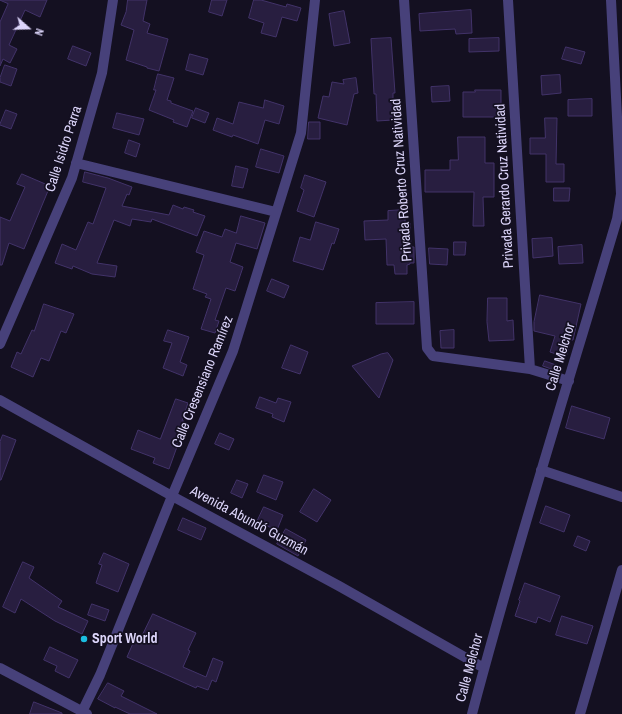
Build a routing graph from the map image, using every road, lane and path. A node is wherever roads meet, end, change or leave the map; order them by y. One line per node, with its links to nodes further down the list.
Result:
1 (112, 0): 6 (street, Calle Isidro Parra)
2 (315, 0): 7 (street, Calle Cresensiano Ramírez)
3 (404, 0): 9 (street, Privada Roberto Cruz Natividad)
4 (508, 0): 9 (street, Privada Gerardo Cruz Natividad)
5 (611, 0): 10 (street, Calle Melchor)
6 (76, 163): 7 (street); 8 (street, Calle Isidro Parra)
7 (276, 212): 13 (street, Calle Cresensiano Ramírez)
8 (0, 344)
9 (530, 369): 10 (street)
10 (568, 381): 12 (street, Calle Melchor)
11 (0, 400): 13 (street, Avenida Abundó Guzmán)
12 (541, 470): 14 (street); 17 (street, Calle Melchor)
13 (172, 496): 17 (street, Avenida Abundó Guzmán); 18 (street, Calle Cresensiano Ramírez)
14 (622, 497)
15 (622, 570): 20 (street)
16 (0, 668): 18 (street)
17 (484, 668): 19 (street, Calle Melchor)
18 (83, 713)
19 (472, 714)
20 (580, 714)

